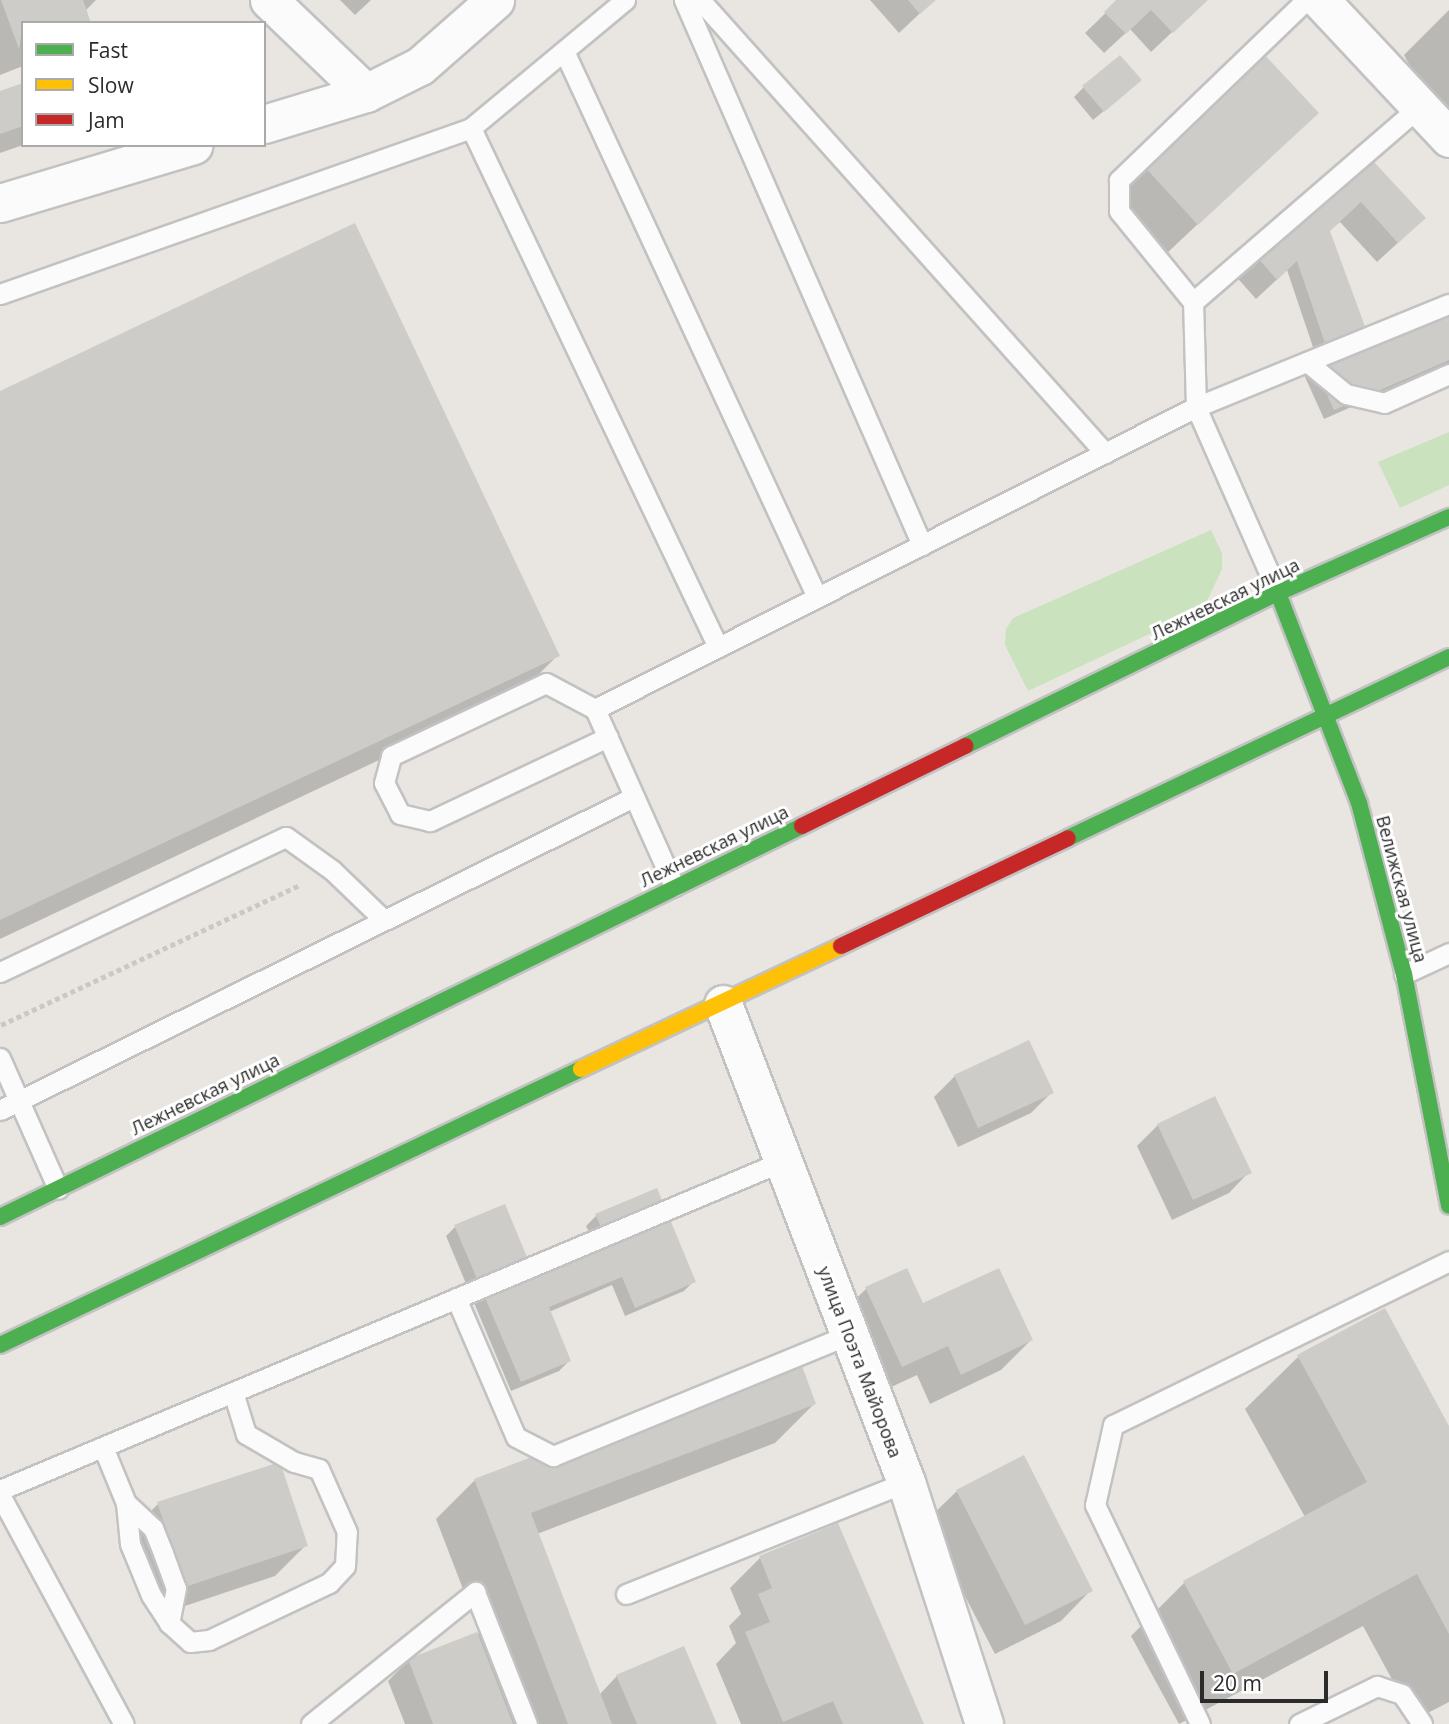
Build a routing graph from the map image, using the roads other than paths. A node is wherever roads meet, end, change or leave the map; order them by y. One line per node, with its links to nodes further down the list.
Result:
1 (270, 0): 9 (street)
2 (495, 0): 9 (street)
3 (625, 0): 8 (lane)
4 (684, 0): 24 (lane)
5 (700, 0): 22 (lane)
6 (1306, 0): 17 (lane)
7 (1320, 0): 10 (street)
8 (564, 51): 12 (lane); 26 (lane)
9 (366, 93): 11 (street)
10 (1420, 106): 13 (street); 17 (lane)
11 (266, 123)
12 (471, 128): 16 (lane); 27 (lane)
13 (1449, 138)
14 (186, 147): 15 (street)
15 (0, 203)
16 (0, 294)
17 (1193, 302): 21 (lane)
18 (1449, 304): 19 (lane)
19 (1307, 362): 20 (lane); 21 (lane)
20 (1449, 374)
21 (1196, 407): 22 (lane); 25 (lane)
22 (1105, 453): 24 (lane)
23 (1449, 517): 25 (main road, Лежневская улица)
24 (922, 545): 26 (lane)
25 (1278, 593): 30 (main road, Велижская улица); 33 (main road, Лежневская улица)
26 (817, 597): 27 (lane)
27 (718, 647): 29 (lane)
28 (1449, 657): 30 (main road)
29 (596, 709): 31 (lane); 31 (lane)
30 (1327, 713): 37 (main road, Велижская улица); 38 (main road)
31 (608, 737): 32 (lane)
32 (634, 797): 33 (lane); 34 (lane)
33 (674, 886): 43 (main road, Лежневская улица)
34 (383, 919): 36 (lane); 40 (lane)
35 (1449, 953): 37 (lane)
36 (0, 972)
37 (1404, 974): 44 (main road, Велижская улица)
38 (723, 1004): 42 (street, улица Поэта Майорова); 49 (main road)
39 (0, 1058): 40 (lane)
40 (19, 1101): 41 (lane); 43 (lane)
41 (0, 1110)
42 (783, 1161): 47 (lane); 48 (street, улица Поэта Майорова)
43 (58, 1189): 45 (main road, Лежневская улица)
44 (1449, 1206)
45 (0, 1217)
46 (1449, 1261): 61 (lane)
47 (456, 1298): 48 (lane); 50 (lane)
48 (851, 1334): 52 (street, улица Поэта Майорова)
49 (0, 1345)
50 (233, 1392): 51 (lane); 56 (lane)
51 (103, 1447): 53 (lane); 54 (lane)
52 (905, 1482): 55 (lane); 60 (street, улица Поэта Майорова)
53 (0, 1492): 57 (lane)
54 (126, 1503): 56 (lane); 56 (lane)
55 (626, 1594)
56 (169, 1623)
57 (124, 1724)
58 (311, 1724): 59 (lane)
59 (527, 1724)
60 (984, 1724)
61 (1200, 1724)
62 (1299, 1724): 63 (lane)
63 (1422, 1724)

